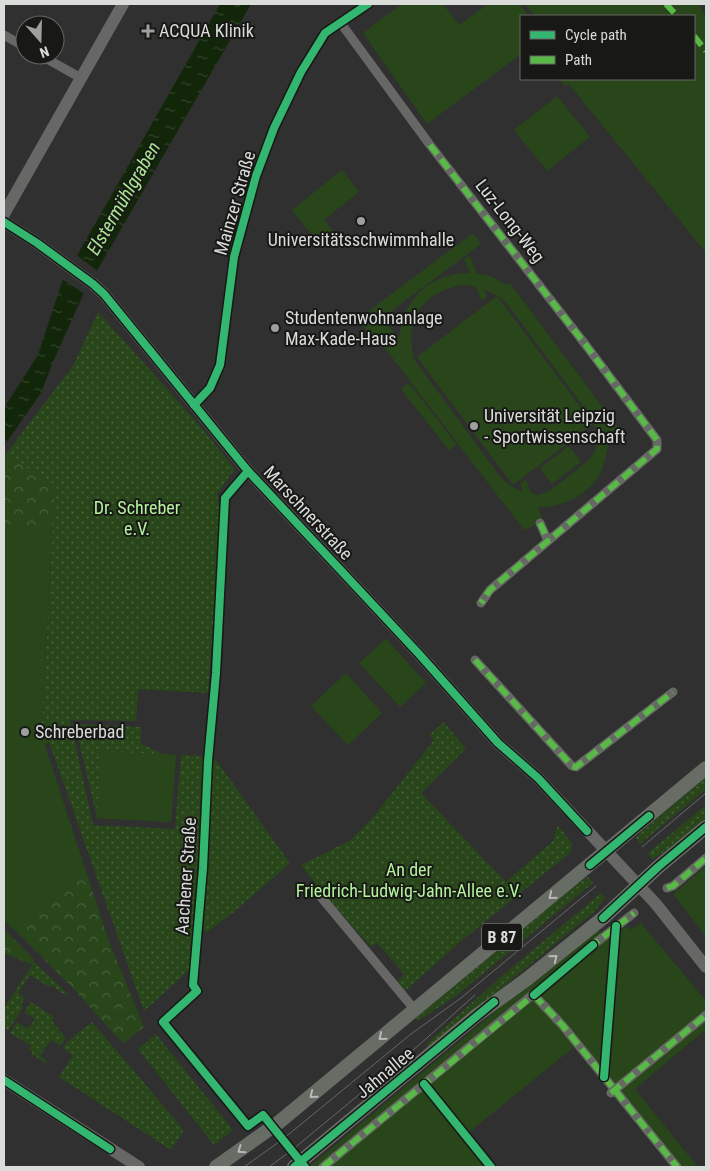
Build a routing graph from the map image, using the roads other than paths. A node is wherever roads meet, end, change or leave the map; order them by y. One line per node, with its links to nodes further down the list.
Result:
1 (123, 4): 7 (main road)
2 (368, 4): 3 (street, Mainzer Straße)
3 (340, 22): 10 (street, Mainzer Straße); 12 (street, Luz-Long-Weg)
4 (4, 35): 5 (street)
5 (15, 41)
6 (58, 65): 7 (street)
7 (81, 78): 8 (main road)
8 (4, 214)
9 (4, 222): 10 (main road, Marschnerstraße)
10 (194, 405): 18 (main road, Marschnerstraße)
11 (540, 523): 12 (street)
12 (548, 541): 13 (street)
13 (482, 603)
14 (475, 660): 15 (street)
15 (673, 692)
16 (706, 768): 18 (main road, Jahnallee / B 87)
17 (706, 826): 20 (main road, B 87)
18 (606, 852): 20 (main road, Marschnerstraße); 27 (main road, Jahnallee / B 87, one-way to 27)
19 (706, 858): 21 (street)
20 (638, 885): 25 (main road, Marschnerstraße); 35 (main road, Jahnallee / B 87, one-way to 20)
21 (667, 888)
22 (321, 897): 27 (street)
23 (634, 913): 24 (street)
24 (616, 926): 26 (street); 29 (street)
25 (706, 967)
26 (534, 995): 29 (street); 31 (street)
27 (415, 1010): 34 (main road, Jahnallee / B 87, one-way to 34)
28 (706, 1015): 32 (street)
29 (604, 1077): 32 (street)
30 (4, 1080): 33 (main road)
31 (424, 1084): 36 (street); 37 (street)
32 (613, 1091): 38 (street)
33 (139, 1167)
34 (216, 1167)
35 (294, 1167)
36 (323, 1167)
37 (491, 1167)
38 (677, 1167)

